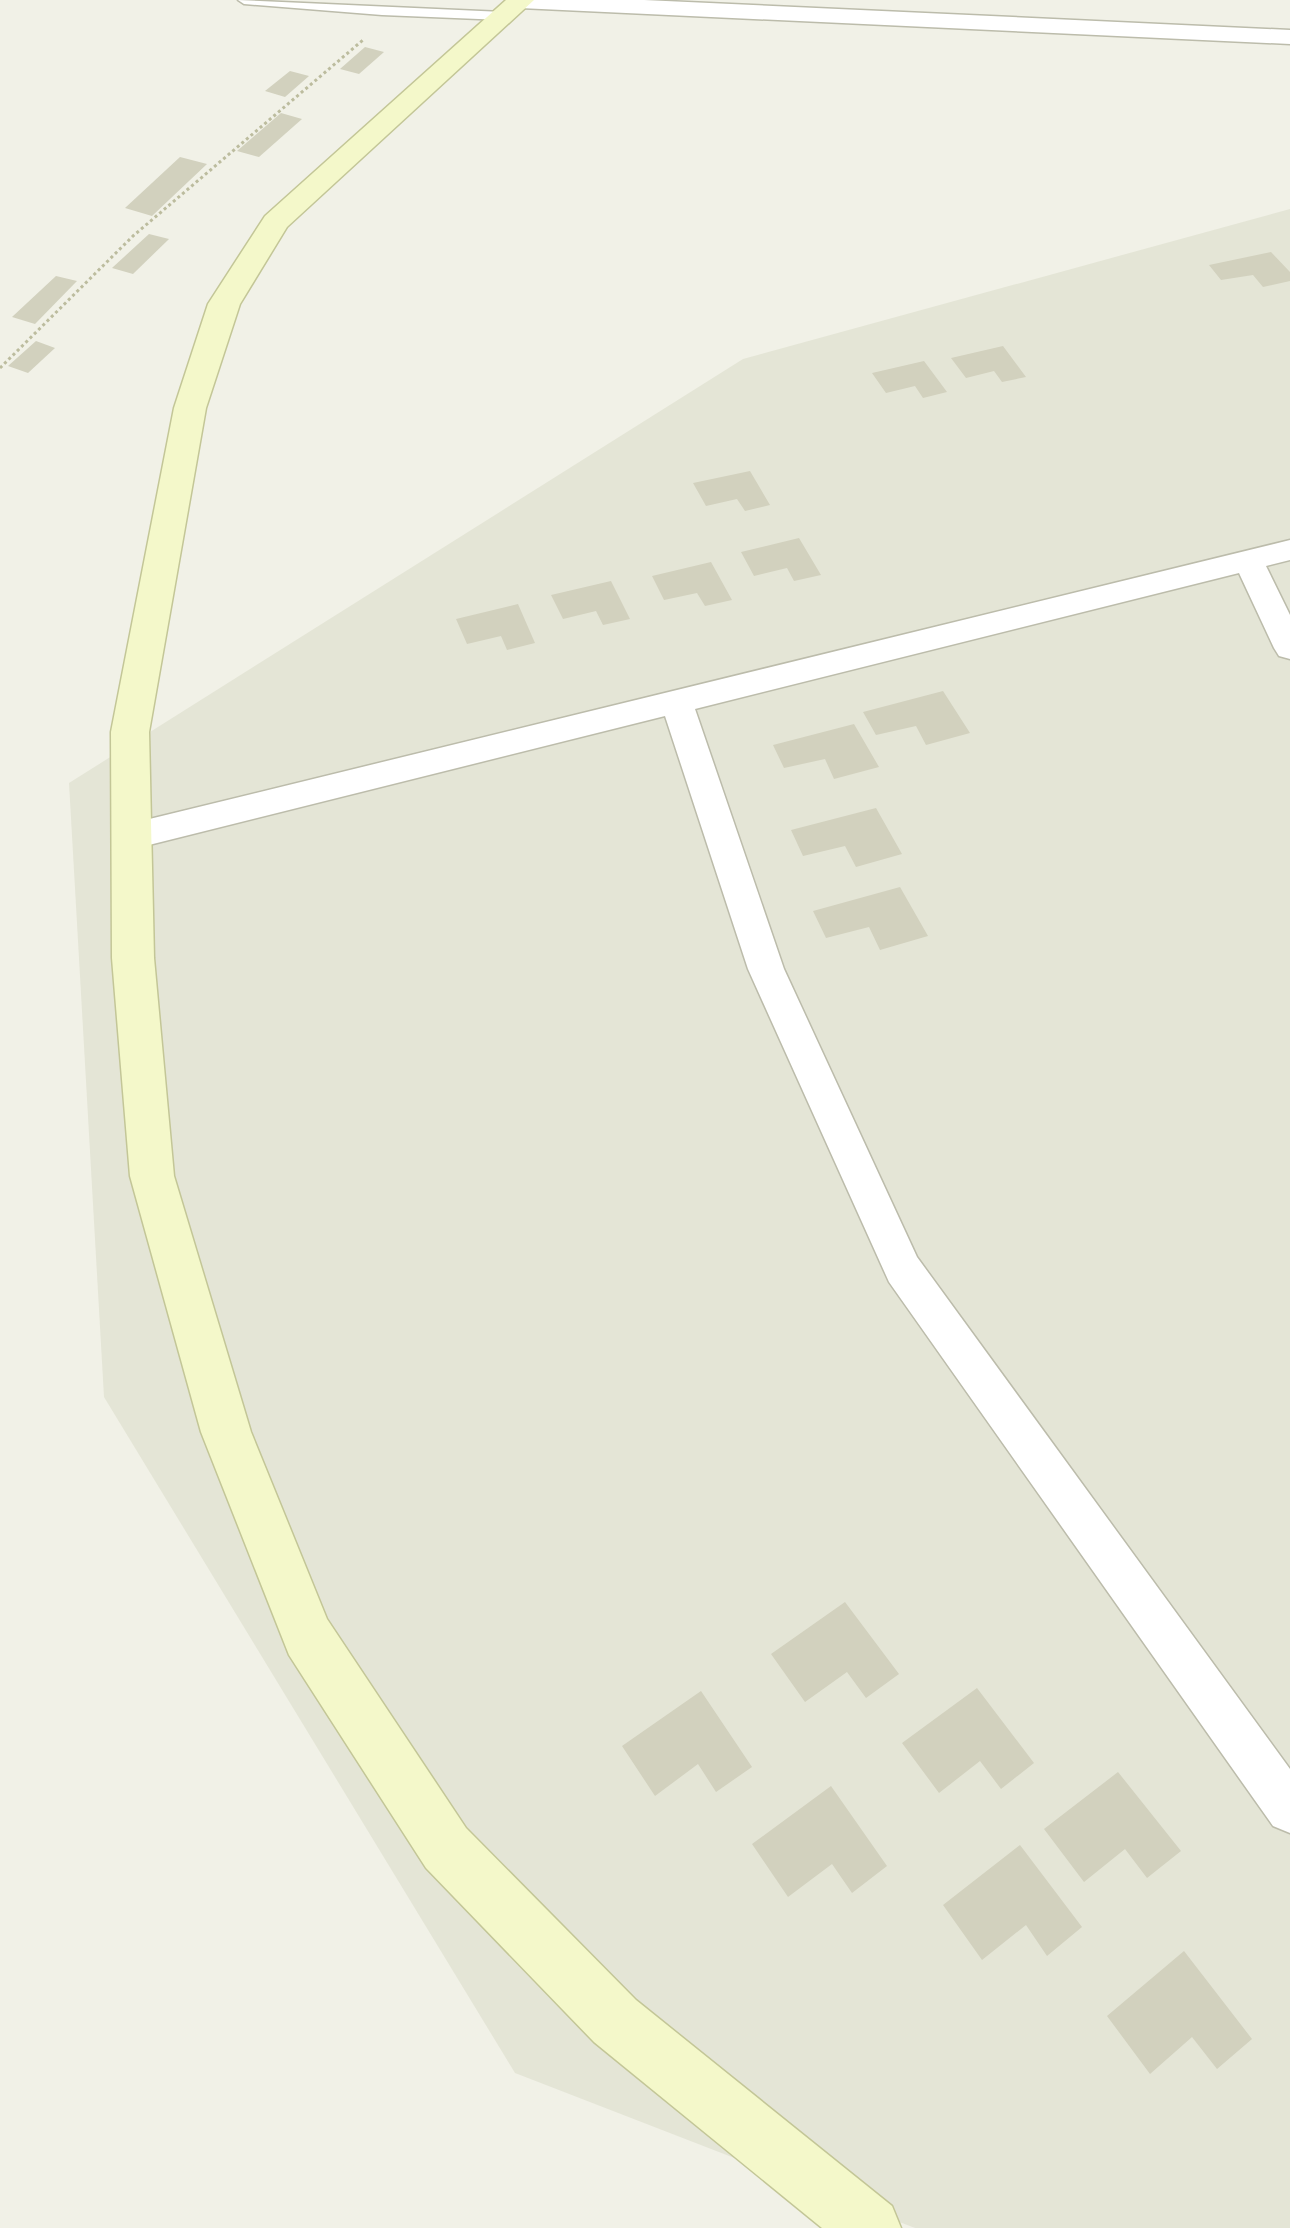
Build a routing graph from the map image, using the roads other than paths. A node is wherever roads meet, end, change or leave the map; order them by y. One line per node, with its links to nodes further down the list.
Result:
1 (244, 0): 2 (lane)
2 (515, 6): 3 (street); 8 (street)
3 (1290, 37)
4 (1290, 550): 5 (street)
5 (1248, 560): 6 (street); 7 (street)
6 (1290, 648)
7 (677, 703): 8 (street); 9 (street)
8 (129, 837): 10 (street)
9 (1290, 1809)
10 (870, 2228)

